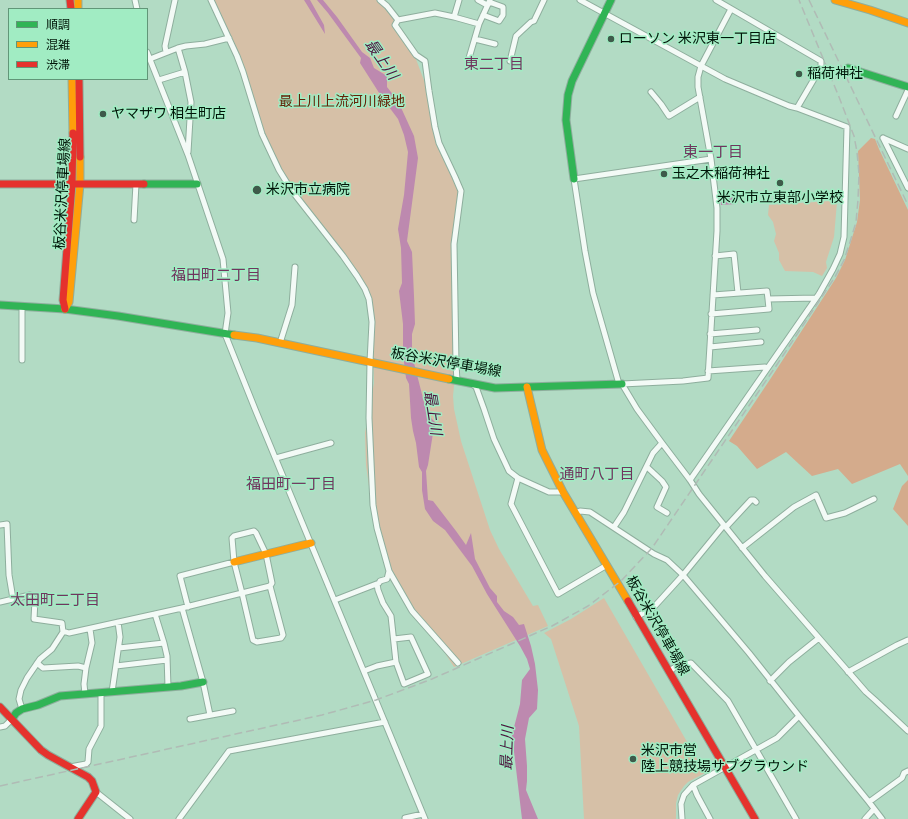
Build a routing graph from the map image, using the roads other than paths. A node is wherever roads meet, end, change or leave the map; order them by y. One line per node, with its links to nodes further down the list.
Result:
1 (175, 0): 23 (street)
2 (211, 0): 19 (street)
3 (380, 0): 16 (street)
4 (459, 0): 15 (street)
5 (478, 0): 11 (street)
6 (544, 0): 27 (street)
7 (580, 0): 13 (street)
8 (611, 0): 13 (main road)
9 (716, 0): 12 (street)
10 (835, 0): 17 (main road)
11 (489, 2): 14 (street); 14 (street)
12 (731, 8): 28 (street); 37 (street)
13 (605, 14): 28 (street); 42 (main road)
14 (483, 15): 18 (street)
15 (454, 17): 16 (street); 18 (street)
16 (398, 20): 69 (street)
17 (908, 23)
18 (479, 24): 20 (street)
19 (229, 38): 22 (street); 66 (street)
20 (475, 39): 21 (street); 25 (street)
21 (495, 44)
22 (178, 48): 23 (street); 30 (street)
23 (166, 52): 26 (street)
24 (148, 54): 26 (street)
25 (469, 58)
26 (150, 59): 33 (street)
27 (510, 61)
28 (701, 66): 36 (street); 37 (street)
29 (848, 68): 34 (main road)
30 (185, 72): 33 (street); 40 (street)
31 (72, 80): 44 (main road, 板谷米沢停車場線)
32 (79, 80): 44 (main road, 板谷米沢停車場線)
33 (159, 80): 40 (street)
34 (907, 88): 38 (street)
35 (651, 92): 36 (street)
36 (700, 96): 41 (street)
37 (797, 108): 53 (street)
38 (896, 116)
39 (908, 149): 47 (street)
40 (188, 155): 46 (street)
41 (711, 159): 42 (street); 49 (street)
42 (574, 179): 71 (street)
43 (0, 184): 44 (main road)
44 (76, 184): 45 (main road); 57 (main road, 板谷米沢停車場線)
45 (136, 184): 46 (main road); 48 (street)
46 (197, 184): 60 (street)
47 (908, 188)
48 (134, 220)
49 (715, 256): 51 (street); 52 (street)
50 (295, 267): 63 (street)
51 (738, 293): 52 (street); 54 (street)
52 (713, 296): 58 (street)
53 (816, 298): 54 (street); 78 (street)
54 (768, 300): 58 (street)
55 (0, 305): 56 (main road)
56 (22, 307): 57 (main road); 65 (street)
57 (65, 309): 60 (main road, 板谷米沢停車場線)
58 (711, 314): 61 (street)
59 (757, 330): 61 (street)
60 (225, 334): 63 (main road, 板谷米沢停車場線); 75 (street)
61 (710, 334): 64 (street)
62 (761, 342): 64 (street)
63 (280, 343): 66 (main road, 板谷米沢停車場線)
64 (710, 347): 68 (street)
65 (22, 360)
66 (373, 363): 69 (main road, 板谷米沢停車場線); 92 (street)
67 (765, 367): 68 (street)
68 (708, 371): 71 (street)
69 (455, 380): 70 (main road, 板谷米沢停車場線)
70 (471, 384): 72 (main road, 板谷米沢停車場線); 77 (street)
71 (620, 384): 72 (main road); 74 (street)
72 (527, 387): 79 (main road, 板谷米沢停車場線)
73 (331, 443): 75 (street)
74 (662, 444): 76 (street); 78 (street)
75 (276, 458): 87 (street)
76 (647, 467): 83 (street); 86 (street)
77 (518, 478): 79 (street); 91 (street)
78 (690, 480): 85 (street)
79 (564, 492): 82 (main road, 板谷米沢停車場線)
80 (874, 498): 88 (street)
81 (756, 502): 85 (street)
82 (575, 513): 86 (street); 91 (main road, 板谷米沢停車場線)
83 (667, 513)
84 (0, 525): 97 (street)
85 (725, 526): 88 (street); 93 (street)
86 (614, 527): 93 (street)
87 (311, 543): 89 (main road); 98 (street)
88 (742, 548): 106 (street)
89 (266, 554): 90 (main road); 90 (street); 95 (street)
90 (234, 562): 96 (street); 100 (street)
91 (607, 565): 102 (main road, 板谷米沢停車場線)
92 (389, 571): 94 (street); 113 (street)
93 (683, 575): 102 (street); 120 (street)
94 (377, 584): 98 (street); 107 (street)
95 (270, 586): 96 (street); 96 (street)
96 (242, 593): 100 (street)
97 (13, 599): 99 (street); 105 (street)
98 (335, 600): 117 (street)
99 (0, 602)
100 (185, 608): 101 (street); 121 (street)
101 (155, 614): 103 (street); 109 (street)
102 (636, 616): 118 (main road, 板谷米沢停車場線)
103 (118, 622): 104 (street); 110 (street)
104 (90, 629): 105 (street); 116 (street)
105 (63, 632): 114 (street)
106 (819, 638): 119 (street); 120 (street)
107 (394, 640): 112 (street); 112 (street)
108 (908, 640): 119 (street)
109 (164, 643): 110 (street); 111 (street)
110 (119, 648): 115 (street)
111 (167, 660): 115 (street); 122 (street)
112 (396, 662): 117 (street)
113 (458, 662)
114 (36, 663): 116 (street); 127 (street)
115 (116, 666): 123 (street)
116 (86, 668): 125 (street)
117 (364, 671): 133 (street)
118 (668, 671): 136 (street); 138 (main road, 板谷米沢停車場線)
119 (848, 672): 135 (street)
120 (770, 681): 130 (street)
121 (203, 682): 122 (main road); 129 (street)
122 (168, 687): 123 (main road)
123 (112, 692): 124 (main road)
124 (101, 693): 125 (main road); 137 (street)
125 (85, 694): 127 (main road)
126 (0, 706): 131 (main road)
127 (22, 709): 131 (main road)
128 (233, 711): 129 (street)
129 (210, 715): 132 (street)
130 (799, 716): 136 (street); 142 (street)
131 (12, 719): 134 (street); 137 (main road)
132 (190, 719)
133 (385, 722): 144 (street); 148 (street)
134 (0, 727)
135 (907, 728)
136 (756, 750): 138 (street); 152 (street)
137 (70, 767): 141 (main road)
138 (724, 768): 140 (street); 151 (main road, 板谷米沢停車場線)
139 (908, 771): 142 (street)
140 (693, 785): 149 (street); 150 (street)
141 (96, 792): 146 (main road); 147 (street)
142 (869, 802): 143 (street)
143 (874, 809): 153 (street); 154 (street)
144 (424, 816): 145 (street)
145 (405, 818)
146 (78, 819)
147 (130, 819)
148 (179, 819)
149 (682, 819)
150 (710, 819)
151 (755, 819)
152 (796, 819)
153 (865, 819)
154 (882, 819)

